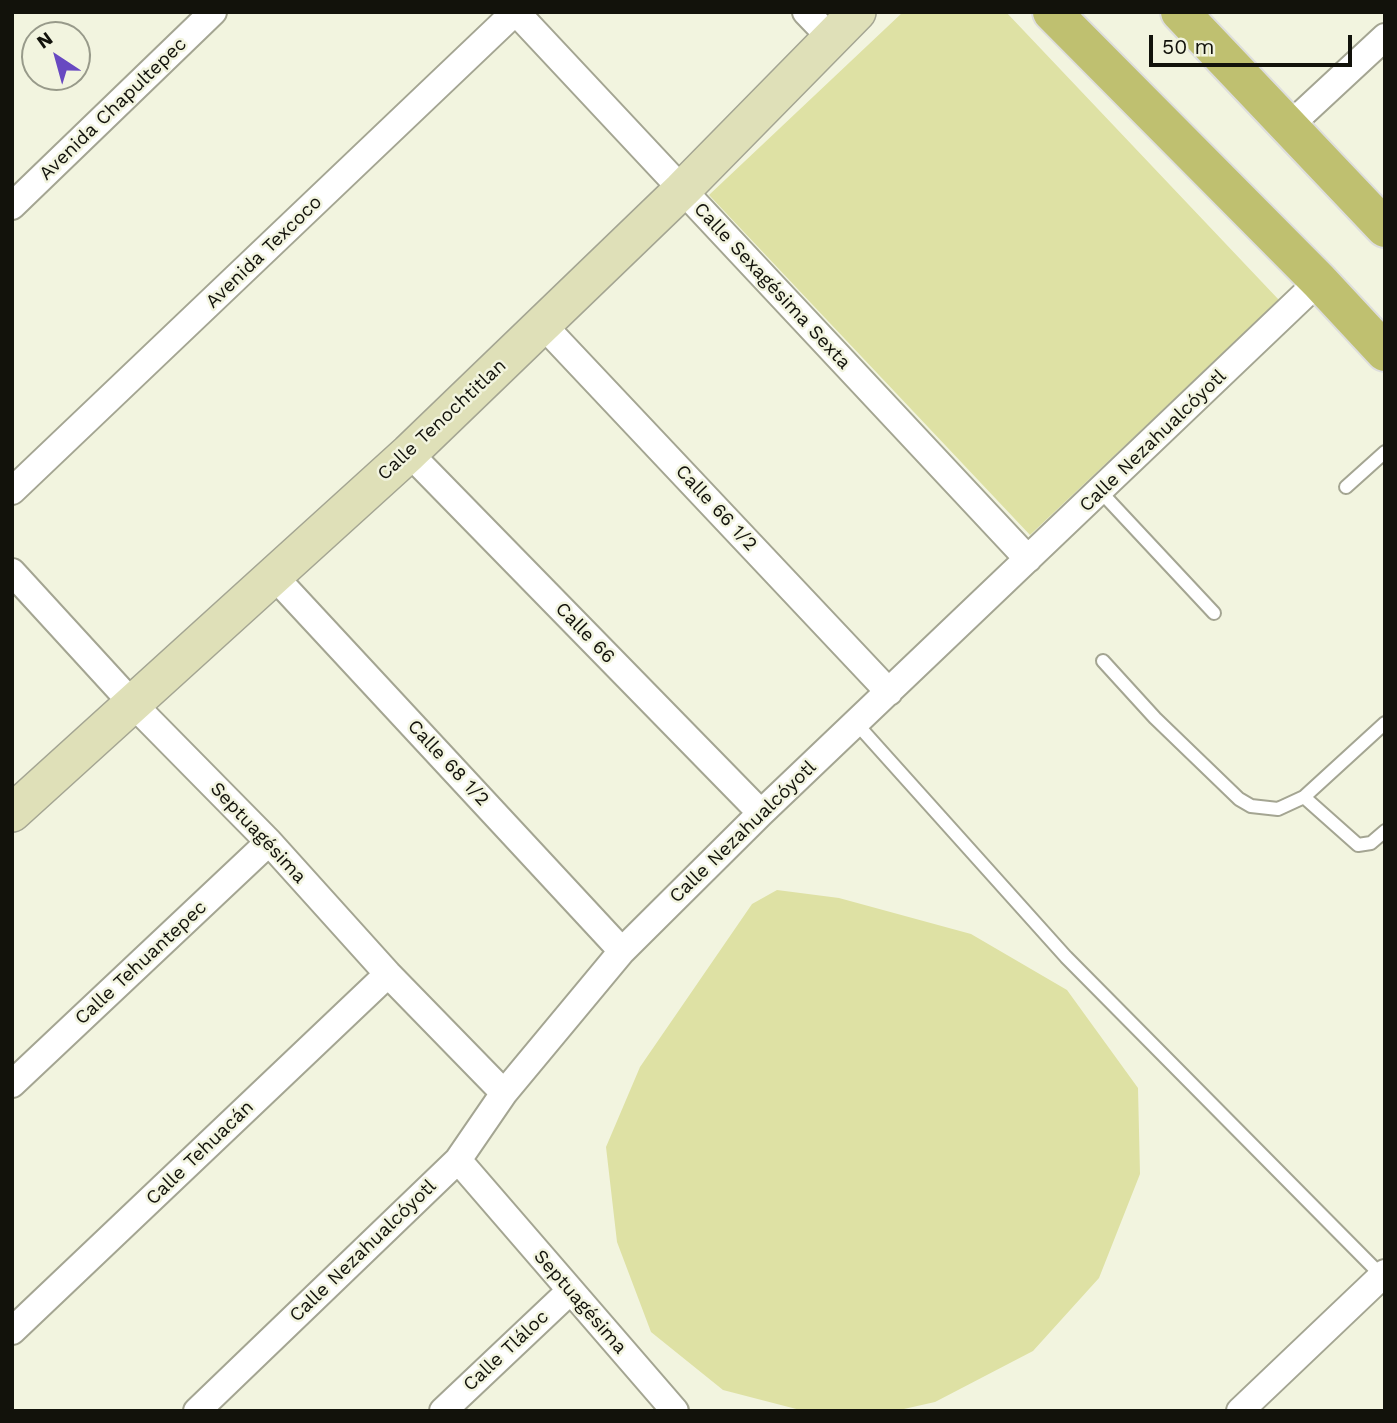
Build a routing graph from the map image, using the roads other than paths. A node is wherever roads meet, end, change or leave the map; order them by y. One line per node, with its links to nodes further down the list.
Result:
1 (213, 12): 11 (street, Avenida Chapultepec)
2 (516, 12): 10 (street, Calle Sexagésima Sexta); 19 (street, Avenida Texcoco)
3 (806, 12): 8 (street)
4 (857, 12): 8 (main road, Calle Tenochtitlan)
5 (1052, 12): 13 (main road)
6 (1180, 12): 9 (main road)
7 (1385, 37): 9 (street)
8 (831, 38): 10 (main road, Calle Tenochtitlan)
9 (1289, 127): 12 (main road)
10 (682, 190): 14 (main road, Calle Tenochtitlan); 21 (street, Calle Sexagésima Sexta)
11 (12, 206)
12 (1385, 228)
13 (1319, 281): 15 (main road); 20 (street, Calle Nezahualcóyotl)
14 (543, 325): 17 (main road, Calle Tenochtitlan); 26 (street, Calle 66 1/2)
15 (1385, 352)
16 (1385, 452): 18 (lane)
17 (409, 453): 23 (main road, Calle Tenochtitlan); 32 (street, Calle 66)
18 (1346, 487)
19 (12, 491)
20 (1100, 491): 21 (street, Calle Nezahualcóyotl); 24 (lane)
21 (1028, 559): 26 (street, Calle Nezahualcóyotl)
22 (12, 572): 27 (street, Septuagésima)
23 (273, 575): 27 (main road, Calle Tenochtitlan); 35 (street, Calle 68 1/2)
24 (1214, 613)
25 (1103, 661): 30 (lane)
26 (889, 692): 28 (street, Calle Nezahualcóyotl)
27 (132, 702): 31 (main road, Calle Tenochtitlan); 34 (street, Septuagésima)
28 (856, 723): 32 (street, Calle Nezahualcóyotl); 40 (lane)
29 (1385, 723): 30 (lane)
30 (1304, 797): 33 (lane)
31 (12, 813)
32 (761, 813): 35 (street, Calle Nezahualcóyotl)
33 (1385, 831)
34 (269, 842): 36 (street, Septuagésima); 37 (street, Calle Tehuantepec)
35 (622, 951): 38 (street, Calle Nezahualcóyotl)
36 (388, 974): 38 (street, Septuagésima); 42 (street, Calle Tehuacán)
37 (12, 1084)
38 (504, 1093): 39 (street, Calle Nezahualcóyotl)
39 (458, 1160): 41 (street, Septuagésima); 43 (street, Calle Nezahualcóyotl)
40 (1384, 1276): 46 (street)
41 (570, 1291): 44 (street, Calle Tláloc); 45 (street, Septuagésima)
42 (12, 1331)
43 (197, 1411)
44 (443, 1411)
45 (675, 1411)
46 (1240, 1411)

